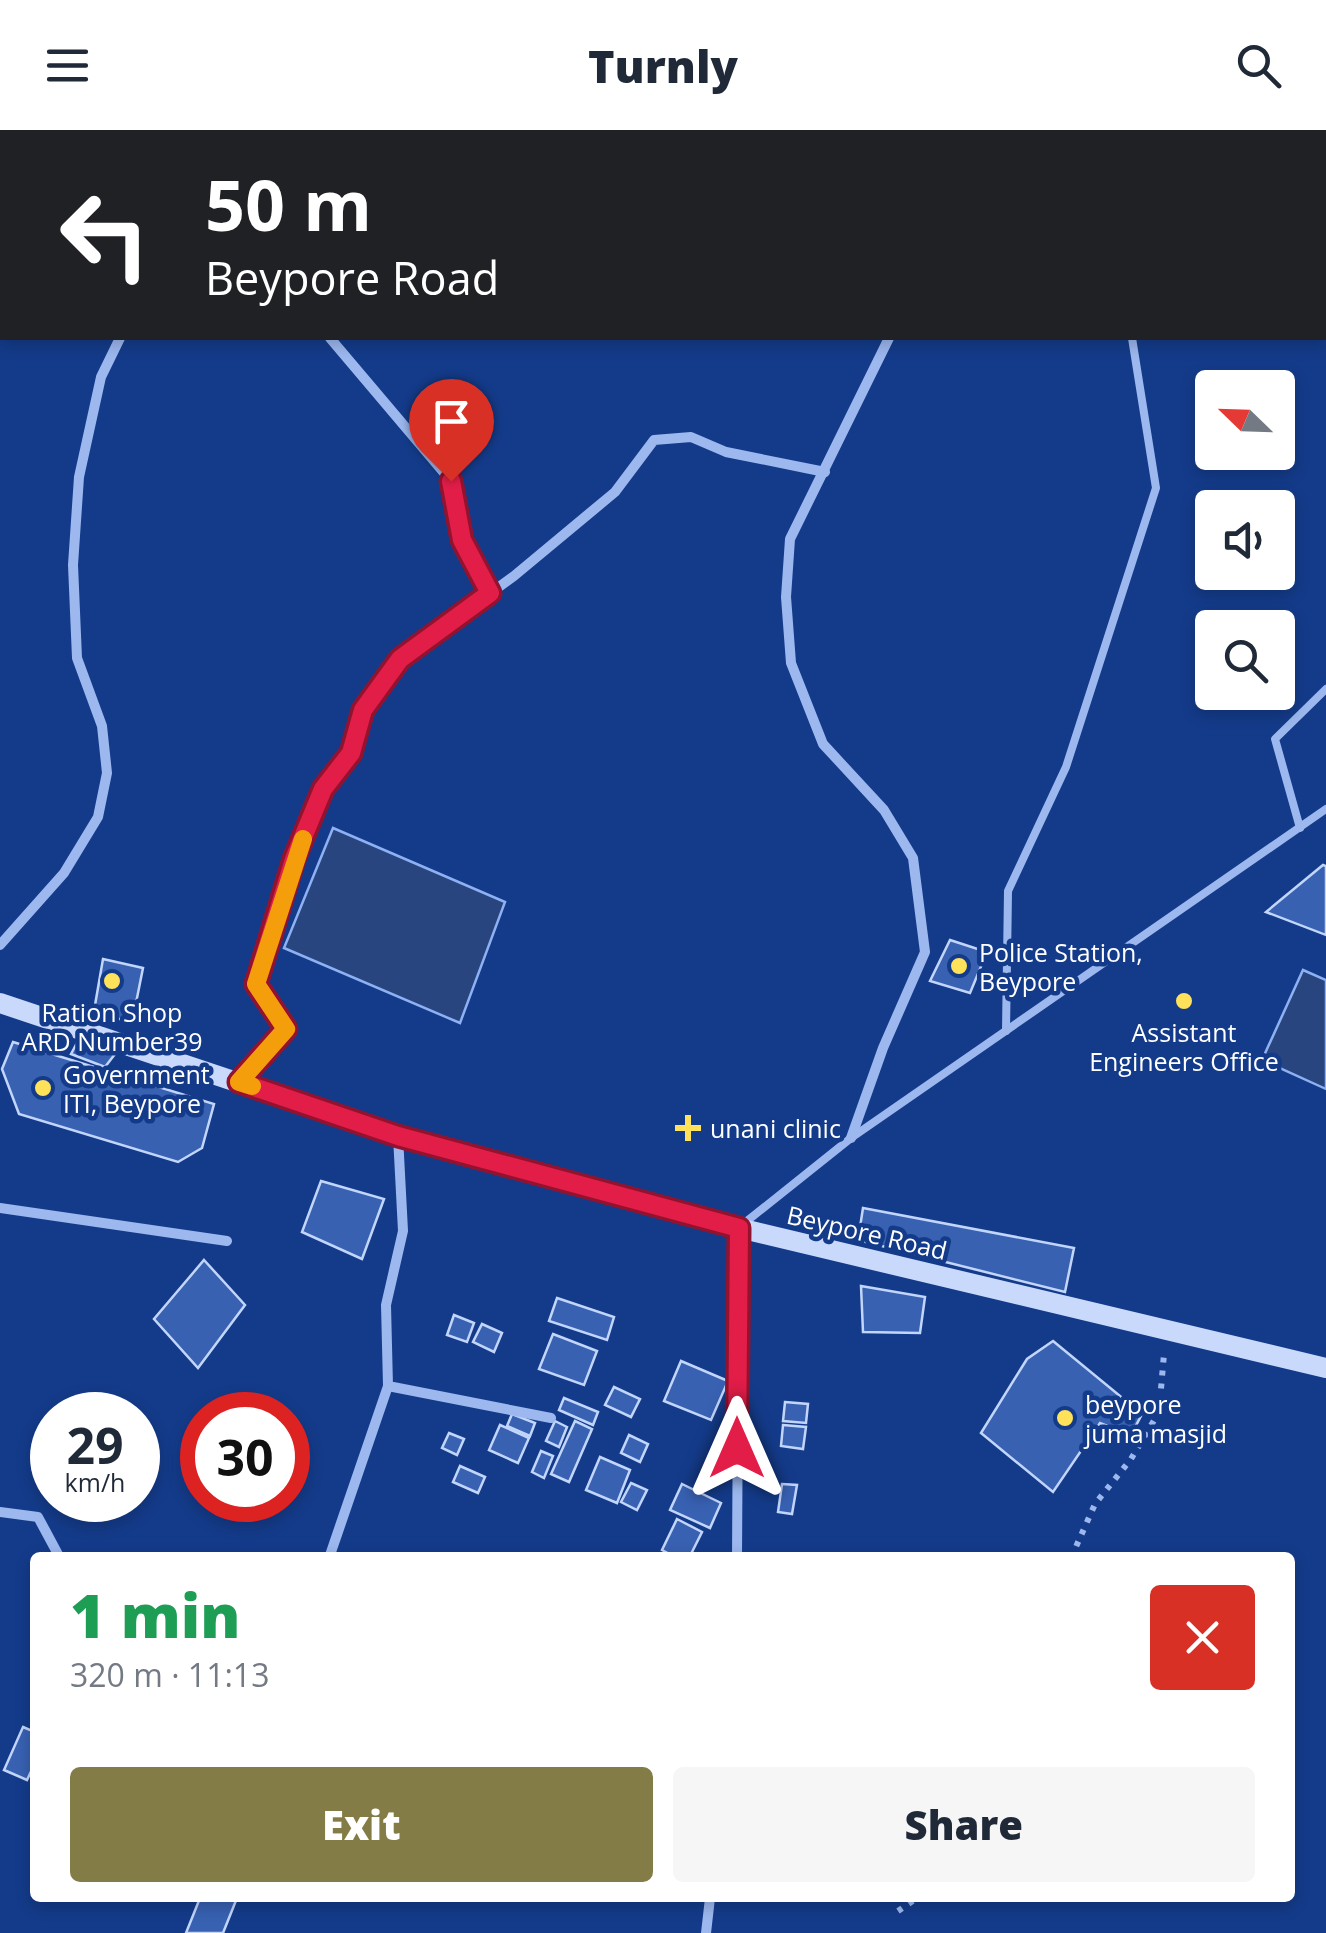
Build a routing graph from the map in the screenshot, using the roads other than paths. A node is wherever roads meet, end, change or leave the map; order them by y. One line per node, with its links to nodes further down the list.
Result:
1 (119, 340): 10 (street)
2 (332, 340): 6 (street)
3 (888, 340): 5 (street)
4 (1132, 340): 12 (lane)
5 (825, 472): 6 (street); 15 (street)
6 (490, 593): 13 (street)
7 (1326, 689): 9 (lane)
8 (1326, 809): 9 (lane)
9 (1300, 828): 12 (lane)
10 (0, 945)
11 (0, 1003): 13 (main road, Beypore Road)
12 (1006, 1031): 15 (lane)
13 (239, 1082): 14 (main road, Beypore Road)
14 (398, 1136): 17 (main road, Beypore Road); 20 (street)
15 (851, 1138): 17 (lane)
16 (0, 1208): 18 (street)
17 (739, 1228): 19 (main road, Beypore Road); 25 (street)
18 (227, 1241)
19 (1326, 1368)
20 (388, 1386): 21 (street); 24 (street)
21 (551, 1418)
22 (0, 1512): 23 (street)
23 (57, 1552)
24 (331, 1552)
25 (737, 1552)
26 (710, 1902): 27 (street)
27 (706, 1933)

